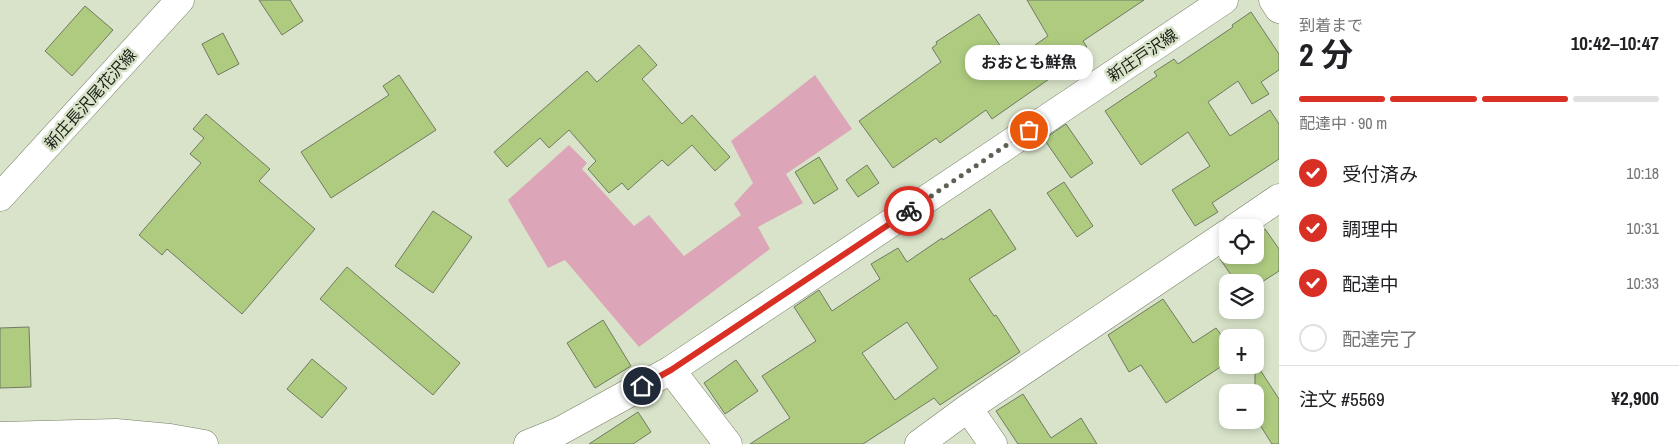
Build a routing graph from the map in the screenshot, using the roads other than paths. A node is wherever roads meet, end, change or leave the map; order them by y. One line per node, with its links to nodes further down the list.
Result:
1 (180, 0): 5 (main road, 新庄長沢尾花沢線)
2 (1224, 0): 9 (main road, 新庄戸沢線)
3 (1273, 0): 4 (main road)
4 (1279, 9)
5 (0, 197)
6 (1279, 198): 7 (main road)
7 (1248, 219)
8 (1219, 239): 10 (main road)
9 (671, 370): 14 (main road, 新庄戸沢線); 15 (main road)
10 (968, 408): 16 (main road); 17 (main road)
11 (0, 436): 12 (main road)
12 (56, 439): 13 (main road)
13 (204, 444)
14 (528, 444)
15 (728, 444)
16 (919, 444)
17 (993, 444)

